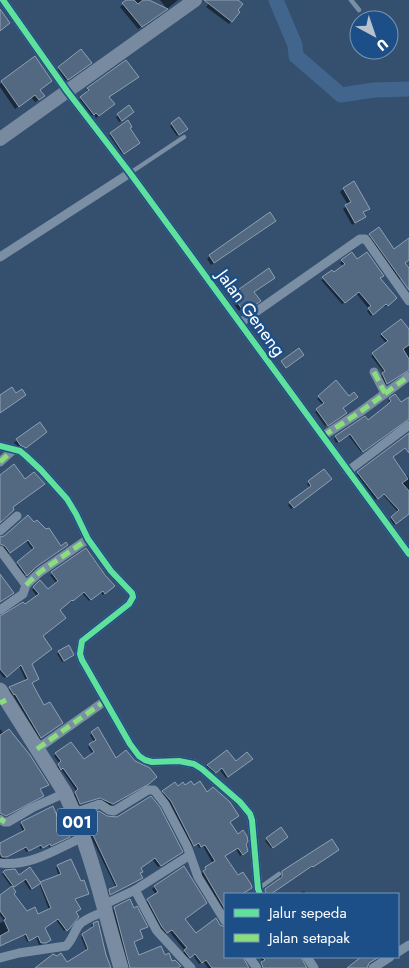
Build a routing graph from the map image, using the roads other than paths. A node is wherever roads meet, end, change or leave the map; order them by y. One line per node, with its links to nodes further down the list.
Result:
1 (3, 0): 5 (street, Jalan Geneng)
2 (195, 0): 5 (main road)
3 (351, 0): 4 (lane)
4 (359, 10)
5 (67, 91): 7 (main road); 8 (street, Jalan Geneng)
6 (184, 137): 8 (lane)
7 (0, 139)
8 (130, 173): 9 (street); 11 (street, Jalan Geneng)
9 (0, 257)
10 (409, 301): 11 (street)
11 (240, 323): 16 (street, Jalan Geneng)
12 (374, 372): 14 (street)
13 (409, 376): 14 (street)
14 (385, 393): 16 (street)
15 (409, 425): 20 (street)
16 (323, 436): 20 (street, Jalan Geneng)
17 (0, 446): 18 (street)
18 (13, 450): 19 (street); 23 (street)
19 (0, 462)
20 (348, 471): 25 (street, Jalan Geneng)
21 (18, 516): 22 (street)
22 (0, 531)
23 (88, 539): 26 (street); 29 (street)
24 (0, 550): 26 (street)
25 (409, 554)
26 (26, 585): 27 (street)
27 (0, 610)
28 (2, 698): 30 (main road, 001)
29 (106, 701): 30 (street); 39 (street)
30 (38, 749): 31 (main road, 001)
31 (65, 793): 32 (main road, 001); 33 (street)
32 (74, 813): 34 (main road, 001); 35 (street)
33 (0, 819)
34 (83, 837): 36 (street); 40 (main road, 001)
35 (190, 855): 38 (street); 41 (street)
36 (0, 863)
37 (279, 874): 39 (lane)
38 (135, 890): 40 (street); 45 (street)
39 (259, 892)
40 (104, 908): 42 (street); 44 (main road, 001)
41 (224, 919)
42 (0, 958)
43 (388, 958): 46 (street)
44 (121, 968)
45 (191, 968)
46 (373, 968)

